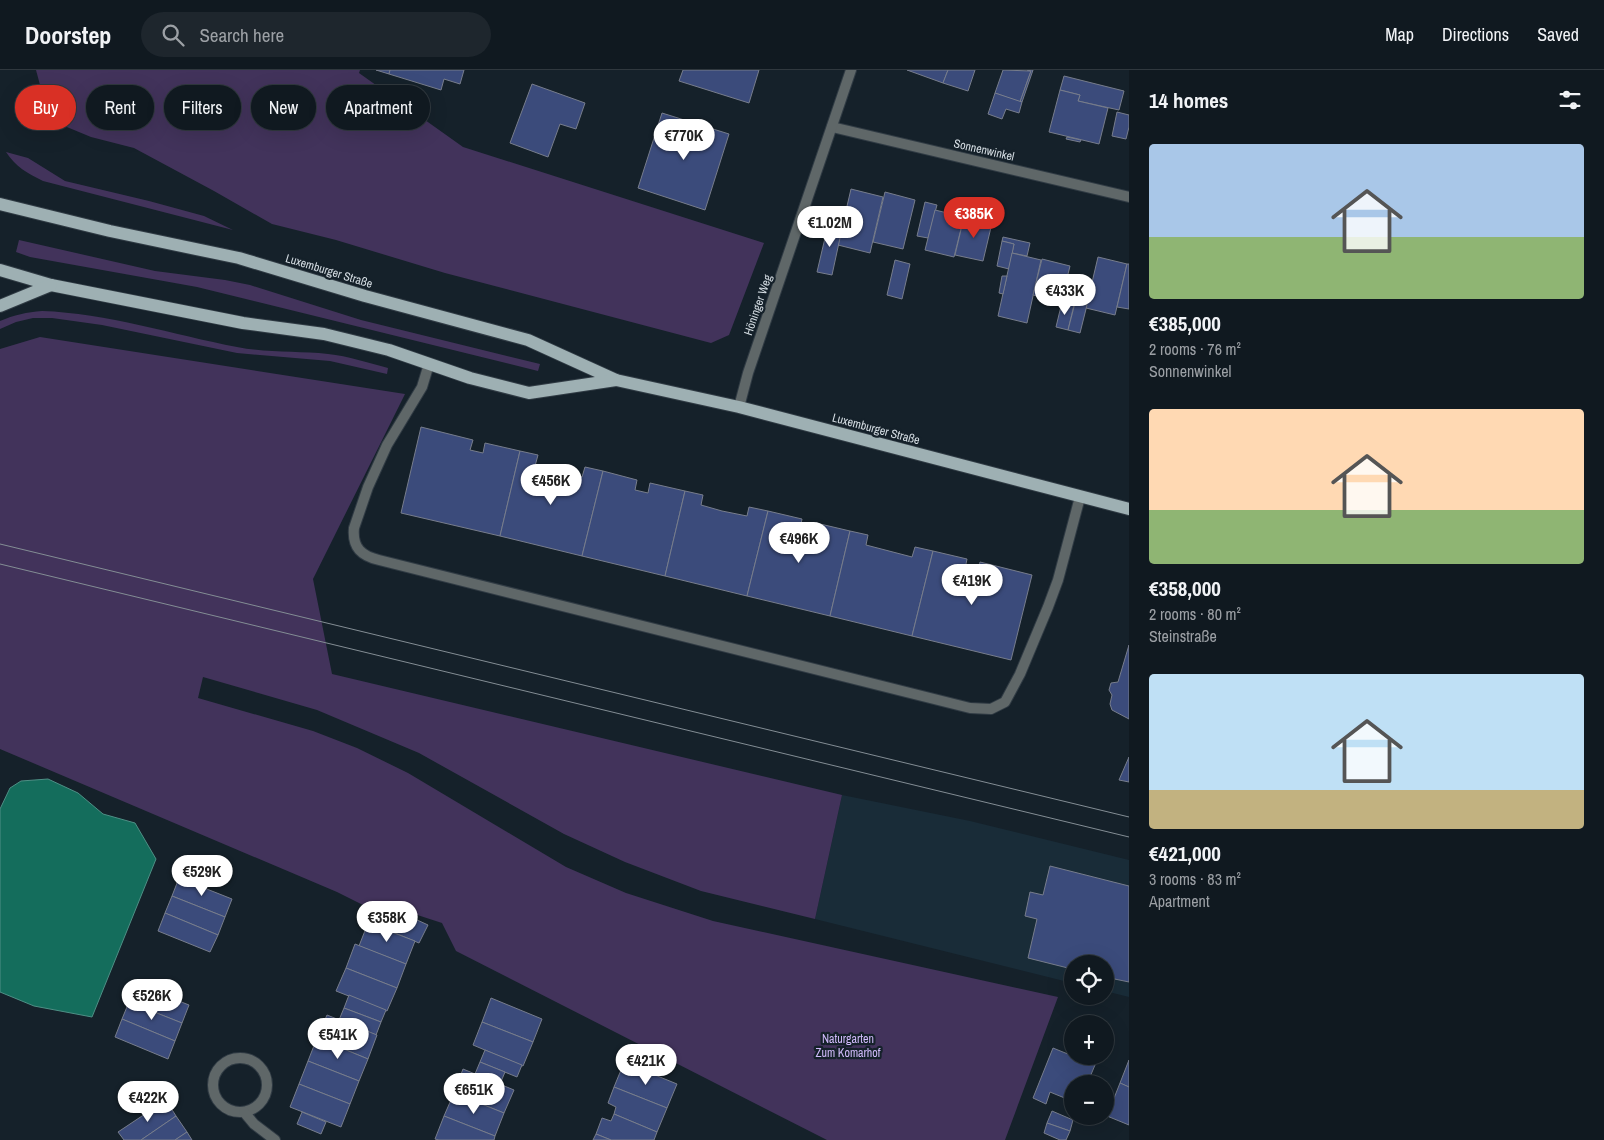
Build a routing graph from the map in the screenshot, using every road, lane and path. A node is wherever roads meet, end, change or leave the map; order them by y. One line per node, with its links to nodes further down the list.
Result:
1 (851, 70): 2 (street, Höninger Weg)
2 (832, 127): 3 (street, Sonnenwinkel); 12 (street, Höninger Weg)
3 (1129, 197)
4 (0, 204): 5 (main road, Luxemburger Straße)
5 (26, 210): 6 (main road, Luxemburger Straße); 11 (main road, Luxemburger Straße)
6 (0, 214)
7 (0, 270): 8 (main road, Luxemburger Straße)
8 (51, 285): 9 (main road); 10 (main road, Luxemburger Straße)
9 (0, 306)
10 (429, 364): 11 (main road, Luxemburger Straße); 13 (street)
11 (616, 380): 12 (main road, Luxemburger Straße)
12 (739, 407): 13 (main road, Luxemburger Straße)
13 (1080, 497): 14 (main road, Luxemburger Straße)
14 (1129, 509)
15 (244, 1112): 15 (street); 16 (street)
16 (275, 1140)

